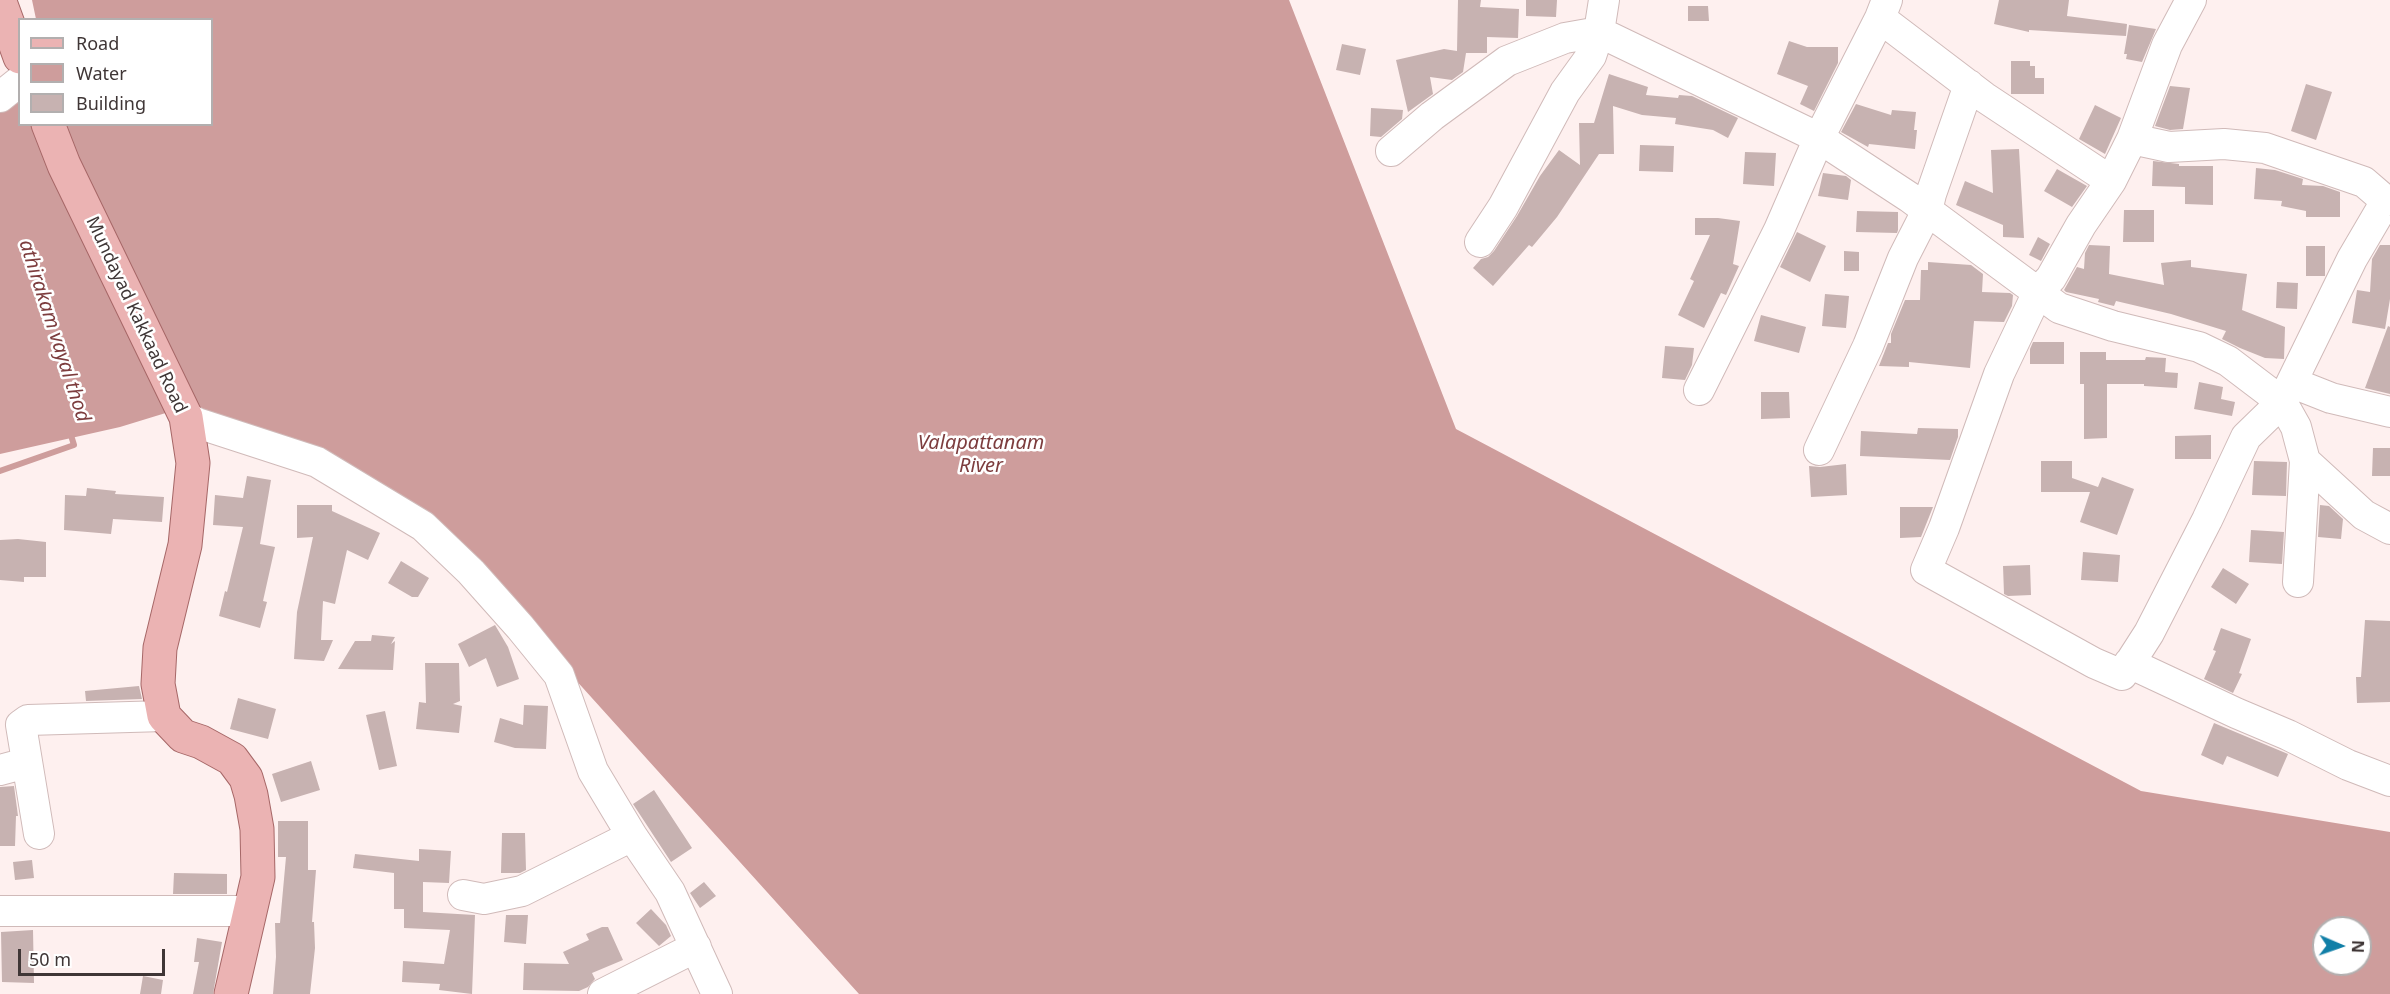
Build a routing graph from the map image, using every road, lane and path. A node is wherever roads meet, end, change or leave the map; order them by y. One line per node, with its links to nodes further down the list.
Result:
1 (1604, 0): 5 (street)
2 (2190, 0): 12 (street)
3 (0, 2): 6 (main road)
4 (1883, 9): 8 (street); 11 (street)
5 (1599, 32): 11 (street); 13 (street); 17 (street)
6 (17, 52)
7 (18, 83): 9 (street)
8 (1969, 85): 14 (street); 16 (street)
9 (0, 97)
10 (49, 126): 22 (main road, Mundayad Kakkaad Road)
11 (1819, 138): 16 (street); 19 (street)
12 (2132, 139): 14 (street); 15 (street)
13 (1391, 151)
14 (2111, 181): 18 (street)
15 (2386, 207): 20 (street)
16 (1927, 211): 18 (street); 23 (street)
17 (1480, 242)
18 (2038, 292): 20 (street); 27 (street)
19 (1699, 390)
20 (2288, 393): 21 (street); 24 (street); 27 (street)
21 (2390, 412)
22 (186, 417): 28 (main road, Mundayad Kakkaad Road); 32 (street)
23 (1819, 450)
24 (2305, 461): 25 (street); 26 (street)
25 (2390, 529)
26 (2298, 582)
27 (2129, 663): 30 (street)
28 (164, 716): 29 (street); 35 (main road)
29 (13, 767): 31 (street)
30 (2390, 781)
31 (39, 834)
32 (632, 836): 33 (street); 36 (street)
33 (463, 895)
34 (0, 911): 35 (street)
35 (251, 911): 37 (main road)
36 (696, 947): 38 (street); 39 (street)
37 (231, 994)
38 (603, 994)
39 (717, 994)

